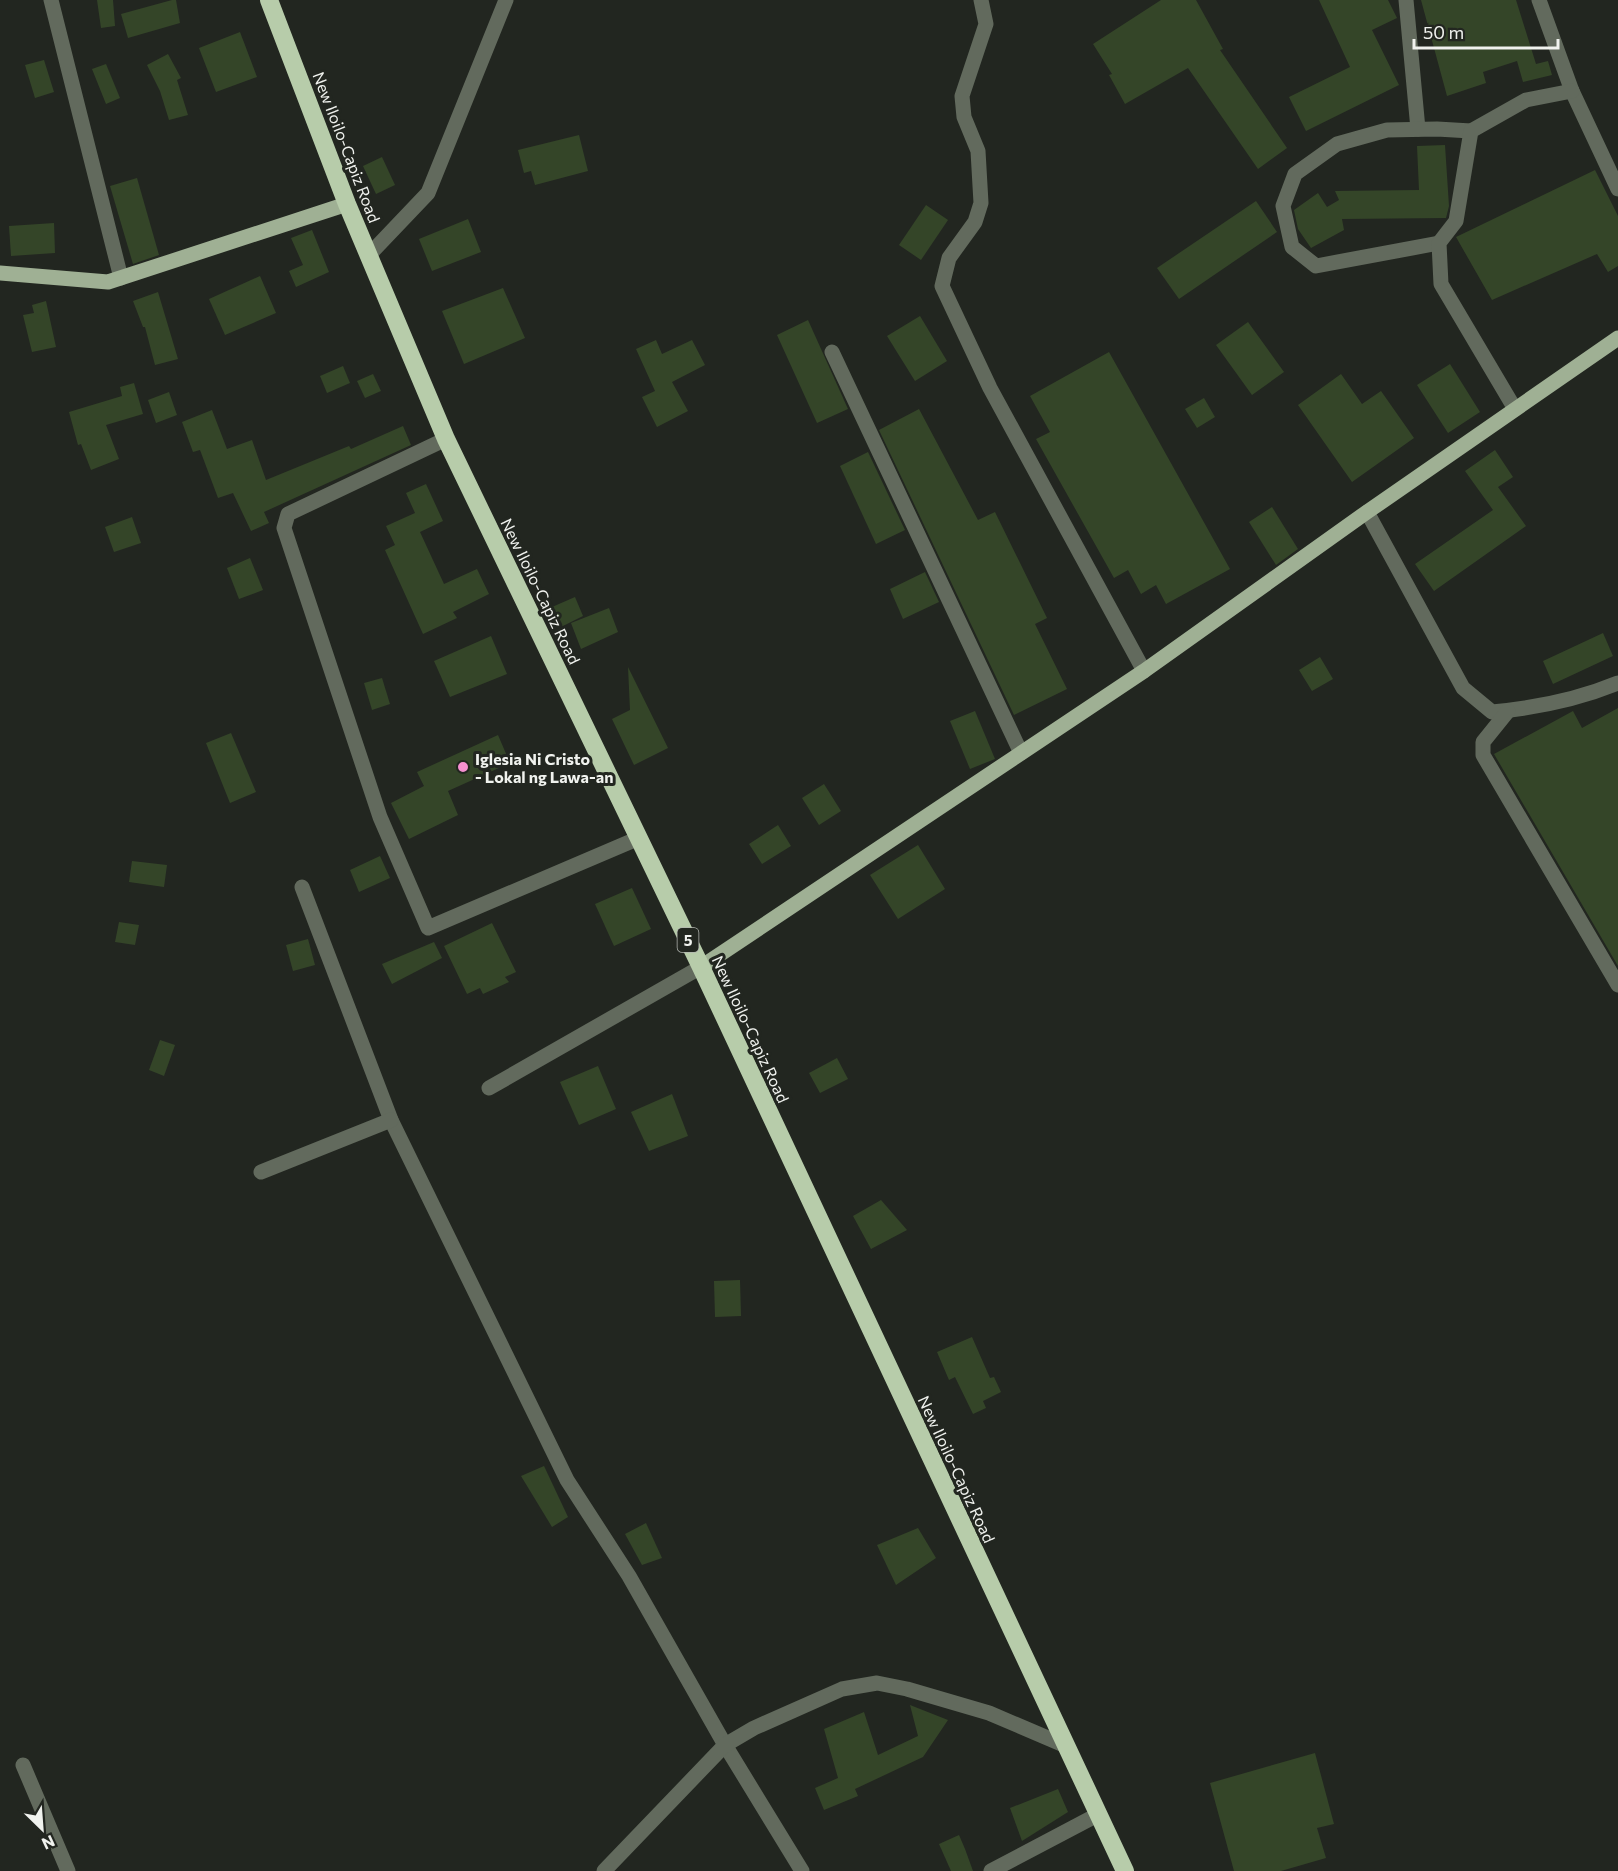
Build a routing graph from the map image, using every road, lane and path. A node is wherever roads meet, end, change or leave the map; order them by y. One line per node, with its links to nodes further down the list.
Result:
1 (51, 0): 15 (street)
2 (269, 0): 11 (highway, New Iloilo-Capiz Road / 5)
3 (506, 0): 13 (street)
4 (981, 0): 21 (street)
5 (1406, 0): 8 (street)
6 (1539, 0): 7 (street)
7 (1572, 91): 9 (street); 10 (street)
8 (1418, 129): 9 (street); 12 (street)
9 (1471, 131): 12 (street)
10 (1618, 189)
11 (348, 204): 13 (highway, New Iloilo-Capiz Road / 5); 15 (main road)
12 (1439, 243): 18 (street)
13 (369, 255): 19 (highway, New Iloilo-Capiz Road / 5)
14 (0, 273): 15 (main road)
15 (122, 278)
16 (1618, 338): 18 (main road)
17 (832, 352): 24 (street)
18 (1515, 409): 20 (main road)
19 (446, 439): 25 (highway, New Iloilo-Capiz Road / 5); 25 (street)
20 (1367, 512): 21 (main road); 23 (street)
21 (1144, 671): 24 (main road)
22 (1618, 683): 23 (street)
23 (1508, 711): 28 (street)
24 (1021, 753): 27 (main road)
25 (639, 838): 27 (highway, New Iloilo-Capiz Road / 5)
26 (302, 887): 30 (street)
27 (701, 967): 29 (street); 33 (highway, New Iloilo-Capiz Road / 5)
28 (1618, 985)
29 (489, 1088)
30 (391, 1120): 31 (street); 32 (street)
31 (261, 1172)
32 (724, 1745): 33 (street); 37 (street); 38 (street)
33 (1064, 1745): 35 (highway, New Iloilo-Capiz Road / 5)
34 (23, 1765): 36 (street)
35 (1099, 1815): 39 (street); 40 (highway, New Iloilo-Capiz Road / 5)
36 (68, 1871)
37 (604, 1871)
38 (802, 1871)
39 (991, 1871)
40 (1125, 1871)

